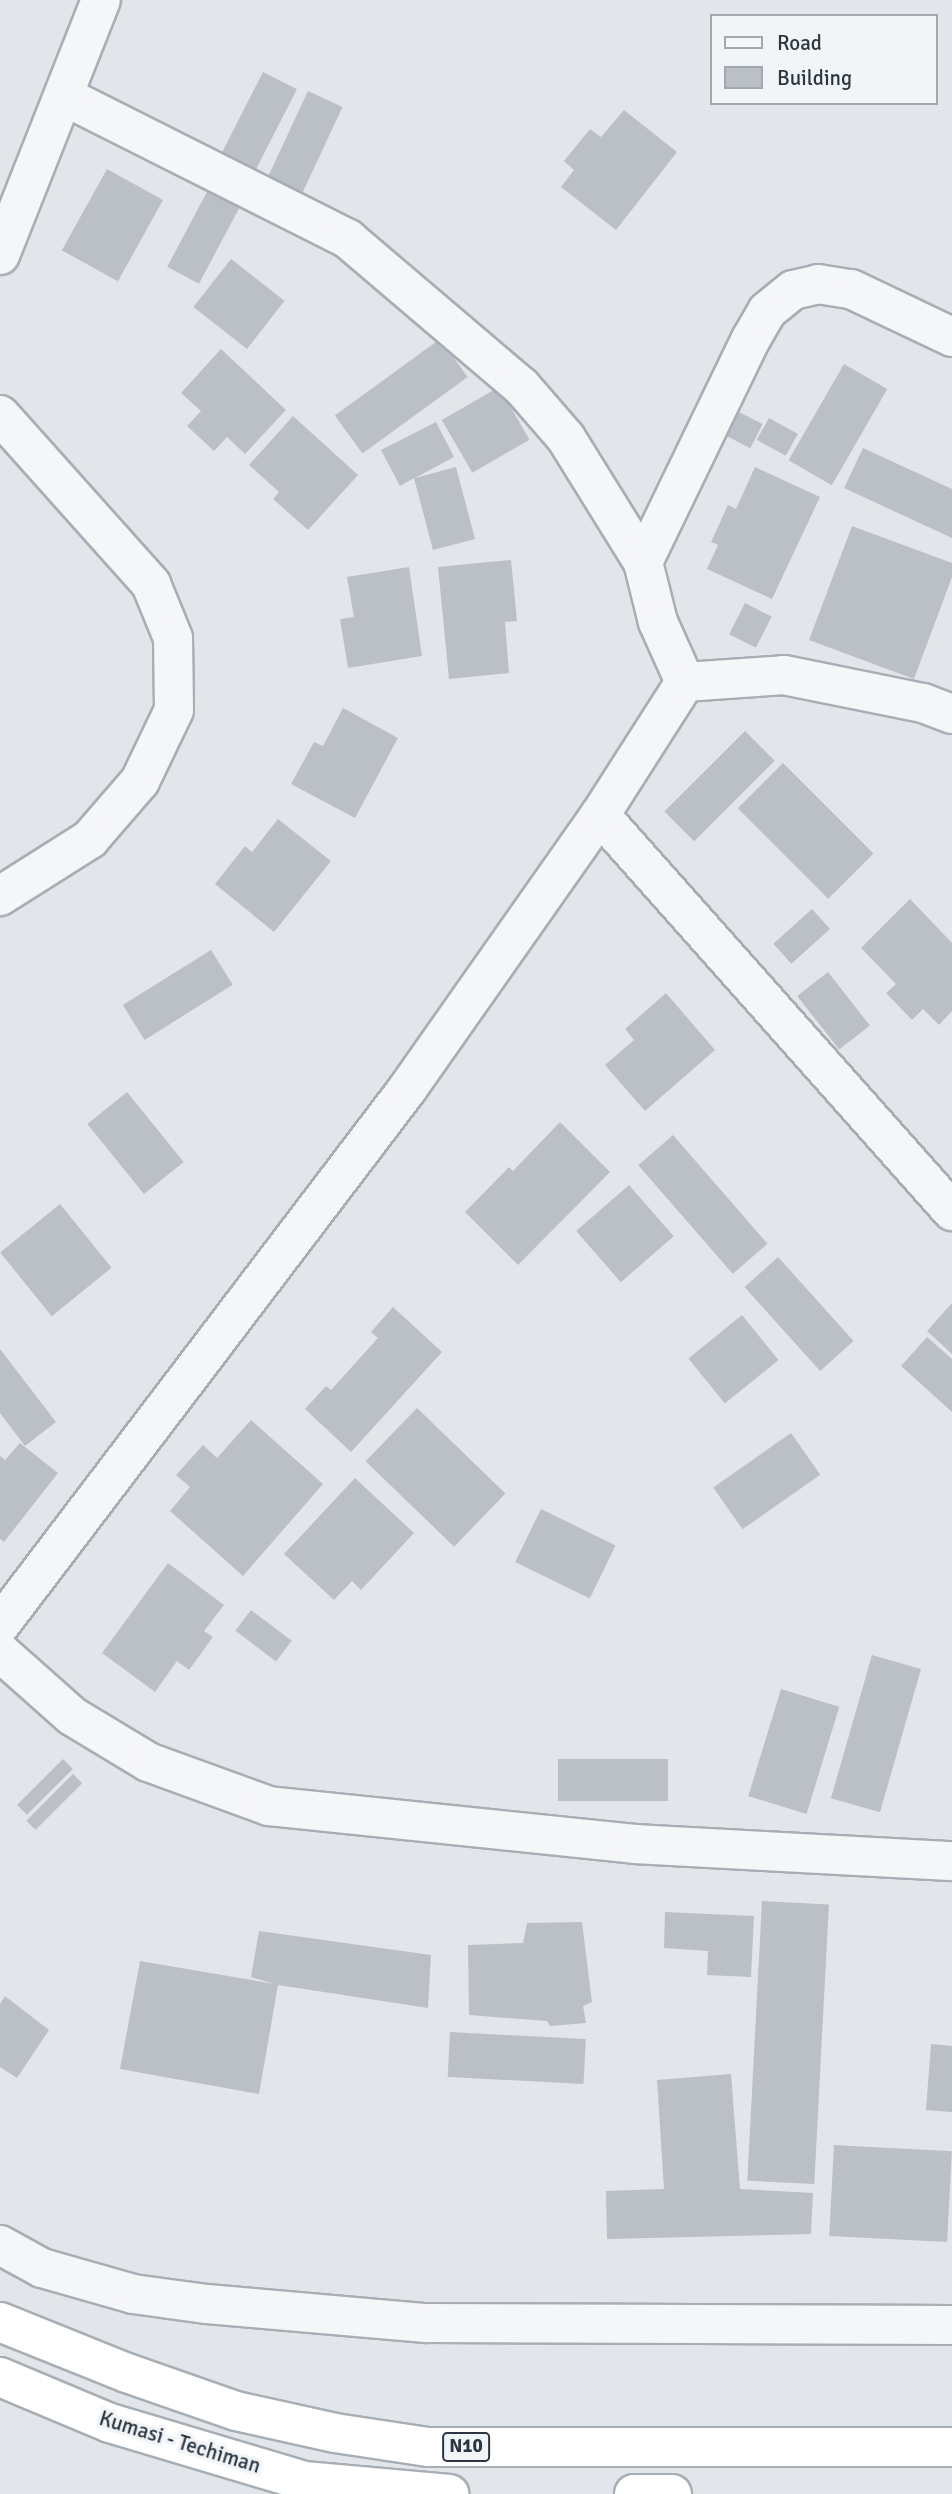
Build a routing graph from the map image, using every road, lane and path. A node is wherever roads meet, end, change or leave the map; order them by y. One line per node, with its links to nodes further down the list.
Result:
1 (101, 0): 2 (street)
2 (64, 96): 3 (street); 6 (street)
3 (0, 255)
4 (952, 337): 6 (street)
5 (0, 415): 10 (street)
6 (643, 562): 7 (street)
7 (685, 682): 8 (street); 9 (street)
8 (952, 714)
9 (600, 815): 11 (street); 12 (street)
10 (0, 896)
11 (952, 1211)
12 (0, 1625)
13 (0, 1652): 14 (street)
14 (952, 1861)
15 (0, 2245): 17 (street)
16 (0, 2322): 19 (highway, N10)
17 (952, 2325)
18 (0, 2377): 20 (highway, Kumasi - Techiman / N10)
19 (952, 2447)
20 (449, 2494)
21 (634, 2494): 22 (highway)
22 (672, 2494)

